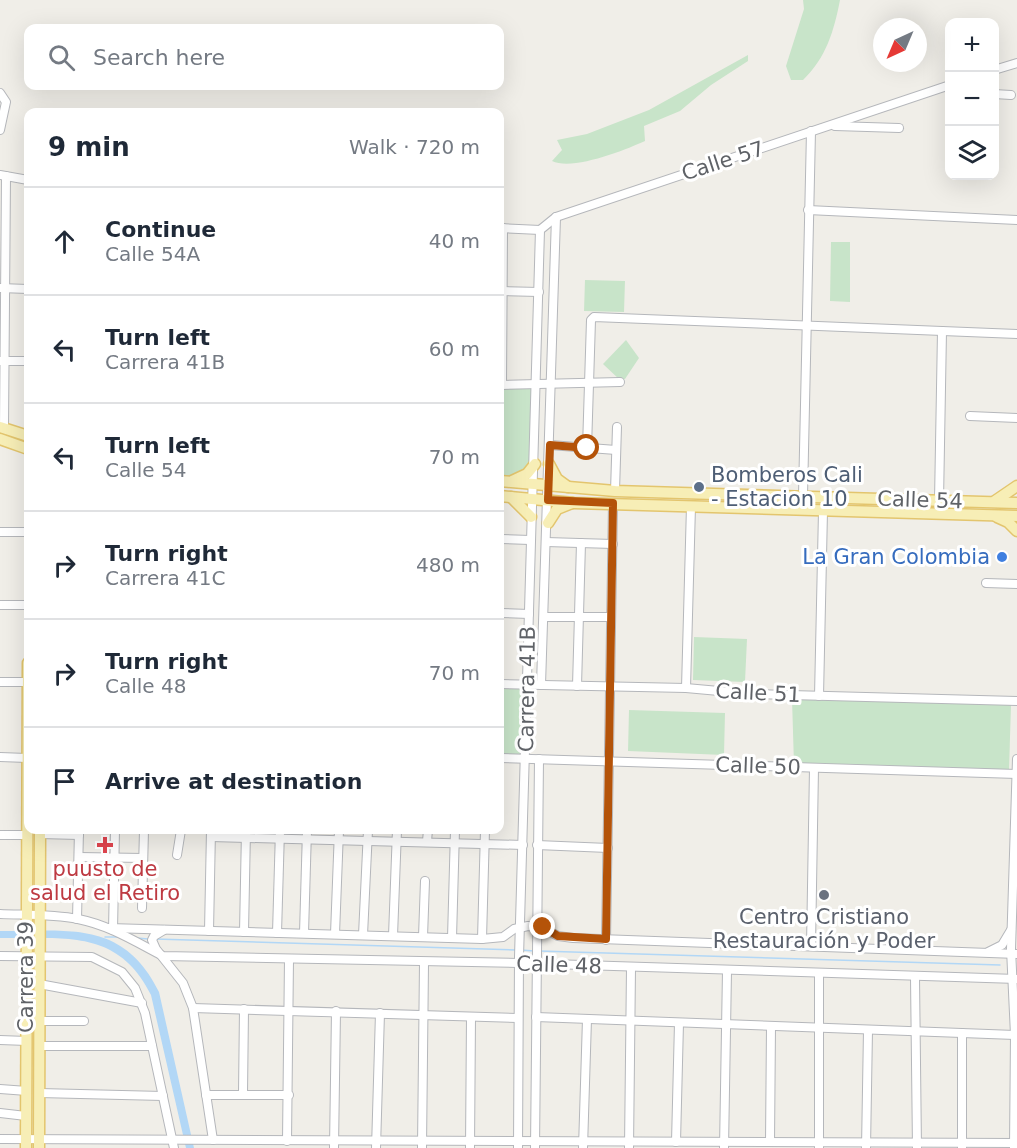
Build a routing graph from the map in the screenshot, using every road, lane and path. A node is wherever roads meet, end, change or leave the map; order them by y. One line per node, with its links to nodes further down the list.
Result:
1 (1017, 63): 2 (street)
2 (999, 68)
3 (945, 87): 4 (street, Calle 57)
4 (930, 92): 5 (street); 9 (street, Calle 57)
5 (945, 93)
6 (1, 94): 11 (street)
7 (999, 94): 8 (street)
8 (1011, 95)
9 (829, 125): 10 (street); 12 (street, Calle 57)
10 (899, 128)
11 (0, 130)
12 (811, 131): 15 (street); 16 (street, Calle 57)
13 (3, 176): 14 (street); 20 (street)
14 (24, 179)
15 (808, 210): 17 (street); 25 (street)
16 (555, 217): 19 (street, Calle 57); 31 (street, Carrera 41B)
17 (1017, 220)
18 (504, 228): 19 (street)
19 (540, 230): 24 (street, Carrera 41B)
20 (3, 253): 21 (street)
21 (2, 288): 22 (street); 28 (street)
22 (24, 289)
23 (504, 291): 24 (street)
24 (539, 292): 33 (street, Carrera 41B)
25 (805, 326): 26 (street); 32 (street); 57 (street)
26 (942, 331): 27 (street); 61 (street)
27 (1017, 334)
28 (2, 361): 29 (street); 37 (street)
29 (24, 361)
30 (620, 382): 32 (street)
31 (551, 383): 32 (street); 33 (street); 42 (street, Carrera 41B)
32 (588, 383): 44 (street)
33 (537, 384): 34 (street); 47 (street, Carrera 41B)
34 (504, 385)
35 (970, 416): 36 (street)
36 (1017, 418)
37 (2, 427): 39 (main road)
38 (617, 427): 45 (street)
39 (24, 435)
40 (0, 439): 41 (main road)
41 (13, 445): 43 (main road); 46 (main road)
42 (550, 445): 44 (street); 48 (street, Carrera 41B)
43 (24, 448)
44 (587, 448): 45 (street)
45 (616, 450): 55 (street)
46 (24, 452)
47 (535, 464): 49 (main road); 51 (street, Carrera 41B)
48 (549, 464): 52 (street, Carrera 41B); 54 (main road)
49 (504, 481)
50 (504, 481): 51 (main road, Calle 54)
51 (533, 484): 52 (main road, Calle 54); 59 (street, Carrera 41B)
52 (548, 486): 54 (main road, Calle 54); 60 (street, Carrera 41B)
53 (1017, 486): 62 (main road)
54 (574, 489): 55 (main road, Calle 54)
55 (615, 491): 57 (main road, Calle 54)
56 (504, 496): 58 (main road, Calle 54)
57 (803, 496): 61 (main road, Calle 54)
58 (511, 497): 59 (main road, Calle 54); 70 (main road)
59 (533, 499): 60 (main road, Calle 54); 70 (street, Carrera 41B)
60 (548, 500): 63 (main road, Calle 54); 71 (street, Carrera 41B)
61 (939, 501): 62 (main road, Calle 54)
62 (991, 502): 65 (main road, Calle 54)
63 (574, 503): 64 (main road, Calle 54); 71 (main road)
64 (613, 503): 66 (main road, Calle 54); 79 (street)
65 (1017, 503)
66 (691, 506): 67 (main road, Calle 54); 96 (street)
67 (823, 511): 68 (main road, Calle 54); 97 (street)
68 (988, 515): 69 (main road, Calle 54); 72 (main road)
69 (1017, 516)
70 (531, 517): 76 (street, Carrera 41B)
71 (548, 523): 77 (street, Carrera 41B)
72 (1017, 531)
73 (0, 532): 74 (street)
74 (24, 532)
75 (504, 539): 76 (street)
76 (530, 540): 85 (street, Carrera 41B)
77 (546, 542): 78 (street); 86 (street, Carrera 41B)
78 (581, 543): 79 (street); 87 (street)
79 (613, 544): 88 (street)
80 (986, 583): 81 (street)
81 (1017, 584)
82 (0, 605): 83 (street)
83 (24, 605)
84 (504, 613): 85 (street)
85 (529, 614): 92 (street, Carrera 41B)
86 (544, 617): 87 (street); 93 (street, Carrera 41B)
87 (579, 617): 88 (street); 94 (street)
88 (611, 617): 95 (street)
89 (0, 682): 90 (street)
90 (24, 682)
91 (504, 684): 92 (street, Calle 51)
92 (527, 685): 93 (street, Calle 51); 102 (street, Carrera 41B)
93 (541, 685): 94 (street, Calle 51)
94 (577, 686): 95 (street, Calle 51)
95 (611, 687): 96 (street, Calle 51); 105 (street)
96 (686, 688): 97 (street, Calle 51)
97 (819, 696): 98 (street, Calle 51)
98 (1017, 701)
99 (0, 757): 100 (street)
100 (24, 758)
101 (504, 758): 102 (street, Calle 50)
102 (525, 759): 103 (street, Calle 50); 133 (street, Carrera 41B)
103 (539, 759): 105 (street, Calle 50); 134 (street, Carrera 41B)
104 (1017, 759): 107 (street)
105 (610, 761): 106 (street, Calle 50); 135 (street)
106 (814, 768): 107 (street, Calle 50); 162 (street)
107 (1017, 774): 150 (street)
108 (40, 834): 144 (main road, Carrera 39)
109 (79, 834): 138 (street)
110 (115, 834): 137 (street)
111 (144, 834): 139 (street)
112 (180, 834): 136 (street)
113 (211, 834): 151 (street)
114 (246, 834): 152 (street)
115 (280, 834): 153 (street)
116 (284, 834): 126 (street)
117 (307, 834): 126 (street)
118 (339, 834): 127 (street)
119 (368, 834): 128 (street)
120 (397, 834): 129 (street)
121 (428, 834): 130 (street)
122 (455, 834): 131 (street)
123 (485, 834): 132 (street)
124 (0, 835): 125 (street)
125 (27, 835): 143 (main road, Carrera 39)
126 (307, 839): 127 (street); 154 (street)
127 (339, 840): 128 (street); 155 (street)
128 (368, 840): 129 (street); 156 (street)
129 (396, 840): 130 (street); 157 (street)
130 (427, 841): 131 (street)
131 (454, 842): 132 (street); 159 (street)
132 (484, 843): 133 (street); 160 (street)
133 (523, 845): 147 (street, Carrera 41B)
134 (537, 845): 135 (street); 146 (street, Carrera 41B)
135 (608, 848): 161 (street)
136 (177, 855)
137 (115, 856): 138 (street); 139 (street); 148 (street)
138 (79, 857): 145 (street)
139 (143, 858): 141 (street)
140 (425, 881): 158 (street)
141 (142, 908)
142 (0, 914): 143 (street, Calle 48)
143 (24, 916): 144 (street, Calle 48); 163 (main road, Carrera 39)
144 (40, 917): 145 (street, Calle 48); 164 (main road, Carrera 39)
145 (77, 919): 148 (street, Calle 48)
146 (536, 926): 147 (street, Calle 48); 161 (street, Calle 48); 171 (street, Carrera 41B)
147 (520, 927): 160 (street, Calle 48); 170 (street, Carrera 41B)
148 (111, 928): 149 (street, Calle 48); 168 (street, Calle 48)
149 (166, 929): 151 (street, Calle 48); 168 (street)
150 (1012, 929): 165 (street); 166 (street)
151 (209, 931): 152 (street, Calle 48)
152 (244, 932): 153 (street, Calle 48)
153 (277, 933): 154 (street, Calle 48)
154 (304, 933): 155 (street, Calle 48)
155 (335, 934): 156 (street, Calle 48)
156 (363, 936): 157 (street, Calle 48)
157 (393, 936): 158 (street, Calle 48)
158 (423, 937): 159 (street, Calle 48)
159 (452, 938): 160 (street, Calle 48)
160 (482, 939)
161 (606, 939): 162 (street, Calle 48)
162 (811, 946): 165 (street, Calle 48)
163 (27, 953): 164 (street); 167 (street); 202 (main road, Carrera 39)
164 (39, 953): 178 (main road, Carrera 39); 179 (street)
165 (985, 953): 166 (street, Calle 48)
166 (1014, 954): 177 (street)
167 (0, 956)
168 (163, 957): 169 (street, Calle 48); 180 (street)
169 (290, 959): 172 (street, Calle 48); 182 (street)
170 (519, 960): 171 (street, Calle 48); 172 (street, Calle 48); 188 (street, Carrera 41B)
171 (536, 961): 173 (street, Calle 48); 187 (street, Carrera 41B)
172 (424, 963): 185 (street)
173 (631, 968): 174 (street, Calle 48); 191 (street)
174 (727, 971): 175 (street, Calle 48); 194 (street)
175 (819, 974): 176 (street, Calle 48); 196 (street)
176 (915, 977): 177 (street, Calle 48); 198 (street)
177 (1015, 979): 200 (street)
178 (39, 984): 179 (street); 190 (main road, Carrera 39)
179 (142, 1003): 204 (street)
180 (193, 1008): 181 (street); 209 (street)
181 (244, 1009): 182 (street); 208 (street)
182 (289, 1009): 183 (street); 210 (street)
183 (336, 1011): 184 (street); 222 (street)
184 (380, 1013): 185 (street); 223 (street)
185 (424, 1014): 186 (street); 224 (street)
186 (471, 1017): 188 (street); 225 (street)
187 (536, 1017): 189 (street); 227 (street, Carrera 41B)
188 (518, 1018): 226 (street, Carrera 41B)
189 (587, 1019): 191 (street); 228 (street)
190 (39, 1021): 192 (street); 203 (main road, Carrera 39)
191 (631, 1021): 193 (street); 229 (street)
192 (84, 1022)
193 (679, 1023): 194 (street); 217 (street)
194 (726, 1024): 195 (street); 230 (street)
195 (771, 1026): 196 (street); 218 (street)
196 (819, 1028): 197 (street); 231 (street)
197 (867, 1030): 198 (street); 232 (street)
198 (916, 1032): 199 (street); 233 (street)
199 (962, 1033): 200 (street); 234 (street)
200 (1015, 1035): 235 (street)
201 (0, 1040): 202 (street)
202 (27, 1041): 206 (main road, Carrera 39)
203 (39, 1046): 204 (street); 207 (main road, Carrera 39)
204 (152, 1046): 211 (street)
205 (0, 1089): 206 (street)
206 (27, 1091): 213 (main road, Carrera 39)
207 (39, 1093): 211 (street); 220 (main road, Carrera 39)
208 (243, 1094): 209 (street); 210 (street)
209 (206, 1095): 215 (street)
210 (289, 1095): 216 (street)
211 (163, 1096): 221 (street)
212 (0, 1113): 213 (street)
213 (27, 1116): 219 (main road, Carrera 39)
214 (0, 1139): 219 (street)
215 (213, 1140): 216 (street); 221 (street)
216 (287, 1141): 222 (street)
217 (676, 1142): 229 (street); 230 (street)
218 (770, 1142): 230 (street); 231 (street)
219 (26, 1144): 220 (street)
220 (39, 1144): 221 (street)
221 (173, 1144)
222 (334, 1144): 223 (street)
223 (377, 1144): 224 (street)
224 (422, 1144): 225 (street)
225 (470, 1145): 226 (street)
226 (518, 1145): 227 (street)
227 (535, 1145): 228 (street)
228 (584, 1145): 229 (street)
229 (629, 1145)
230 (724, 1145)
231 (819, 1145): 232 (street)
232 (866, 1145): 233 (street)
233 (917, 1145): 234 (street)
234 (962, 1145): 235 (street)
235 (1015, 1145)

